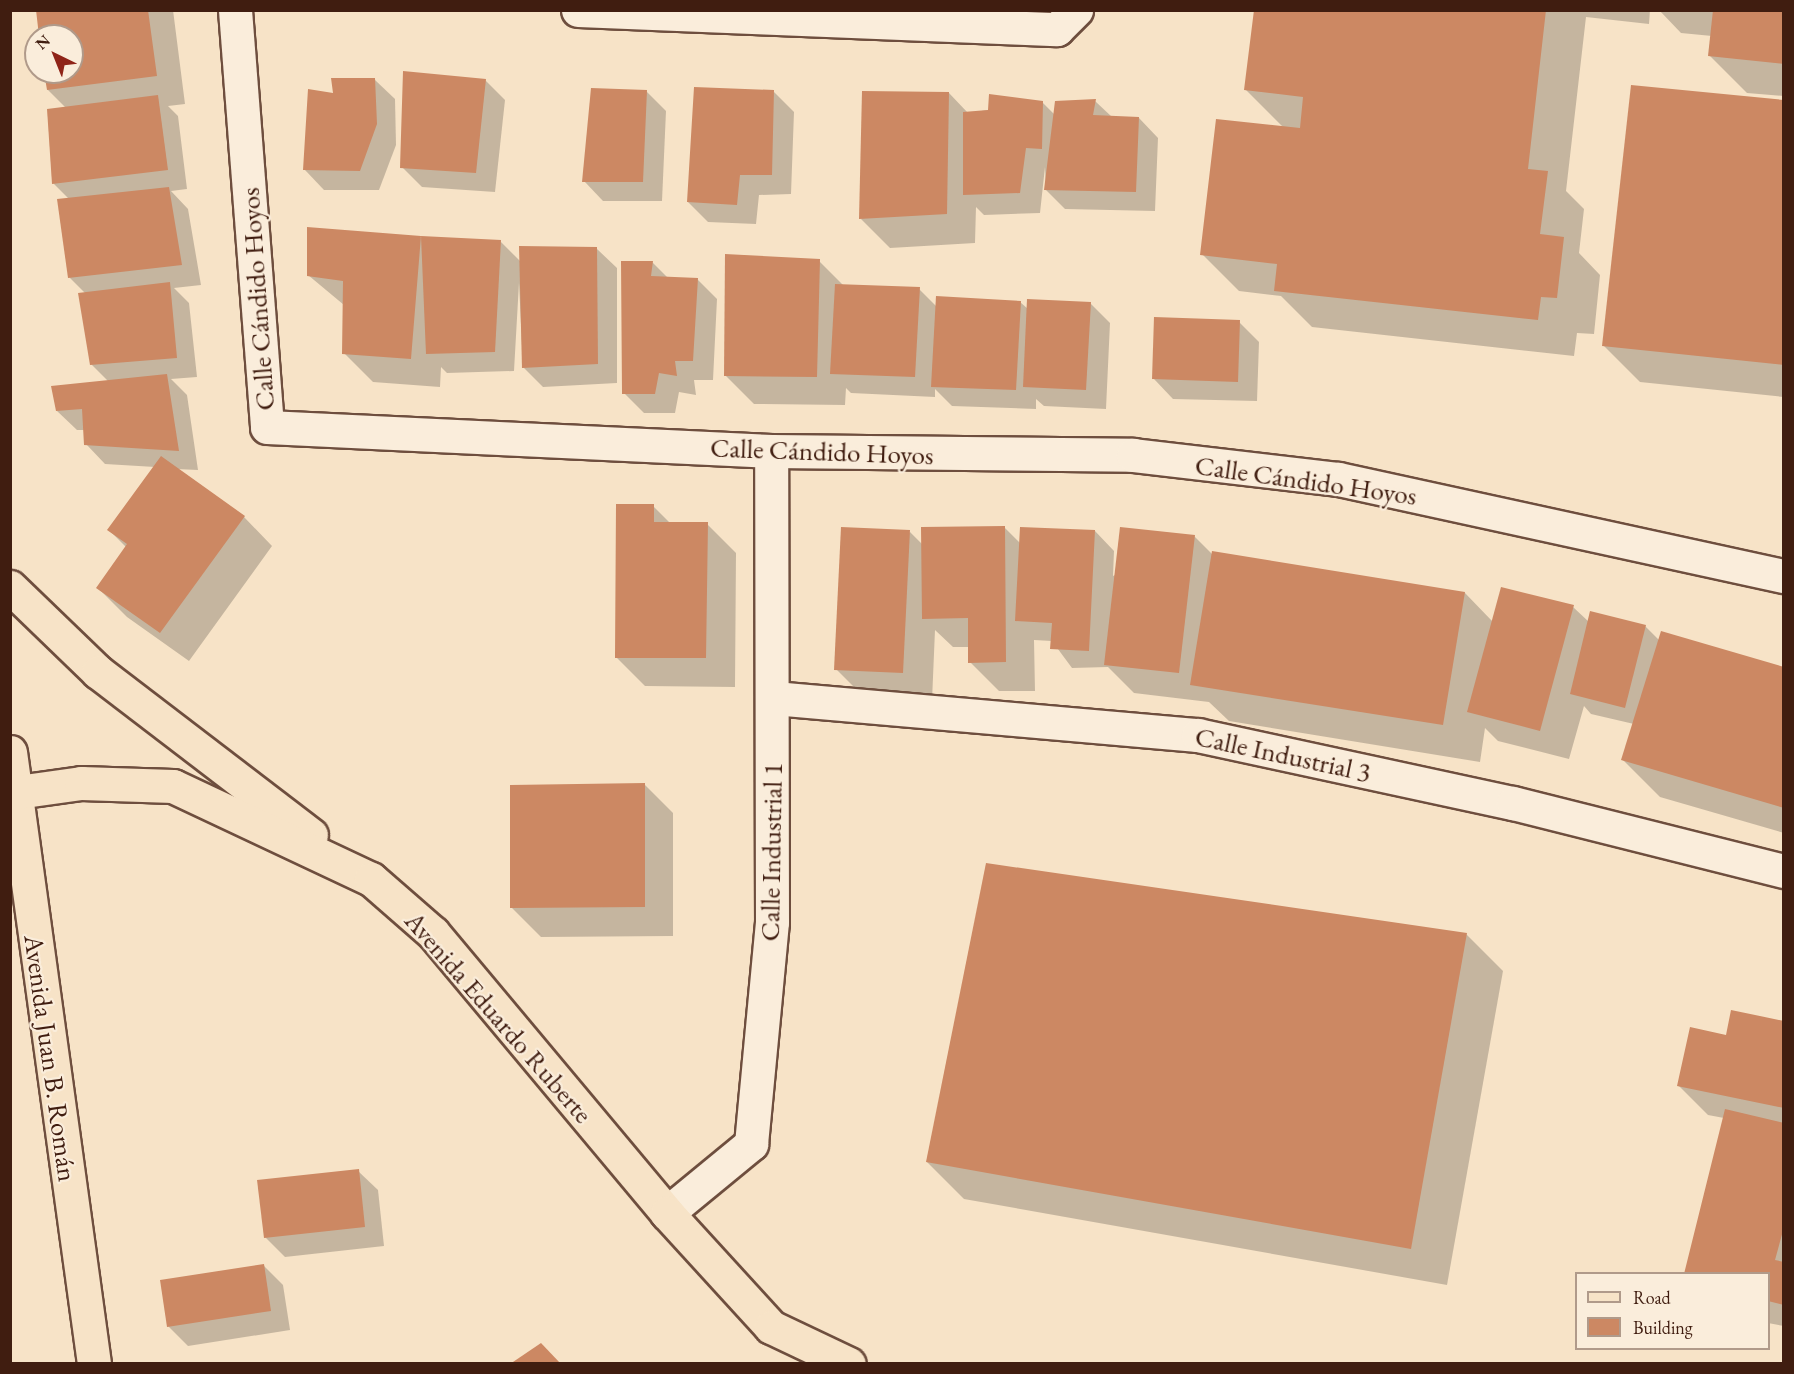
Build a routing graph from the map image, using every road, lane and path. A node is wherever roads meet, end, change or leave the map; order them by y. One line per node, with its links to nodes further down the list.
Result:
1 (236, 10): 4 (street, Calle Cándido Hoyos)
2 (578, 10): 3 (street)
3 (1076, 10)
4 (771, 451): 5 (street, Calle Cándido Hoyos); 7 (street, Calle Industrial 1)
5 (1784, 576)
6 (10, 587): 11 (main road)
7 (773, 698): 10 (street, Calle Industrial 3); 12 (street, Calle Industrial 1)
8 (10, 752): 9 (main road, Avenida Juan B. Román)
9 (12, 793): 11 (main road, Avenida Eduardo Ruberte); 13 (main road, Avenida Juan B. Román)
10 (1784, 871)
11 (371, 879): 12 (main road, Avenida Eduardo Ruberte)
12 (667, 1213): 14 (main road, Avenida Eduardo Ruberte)
13 (94, 1364)
14 (849, 1364)

